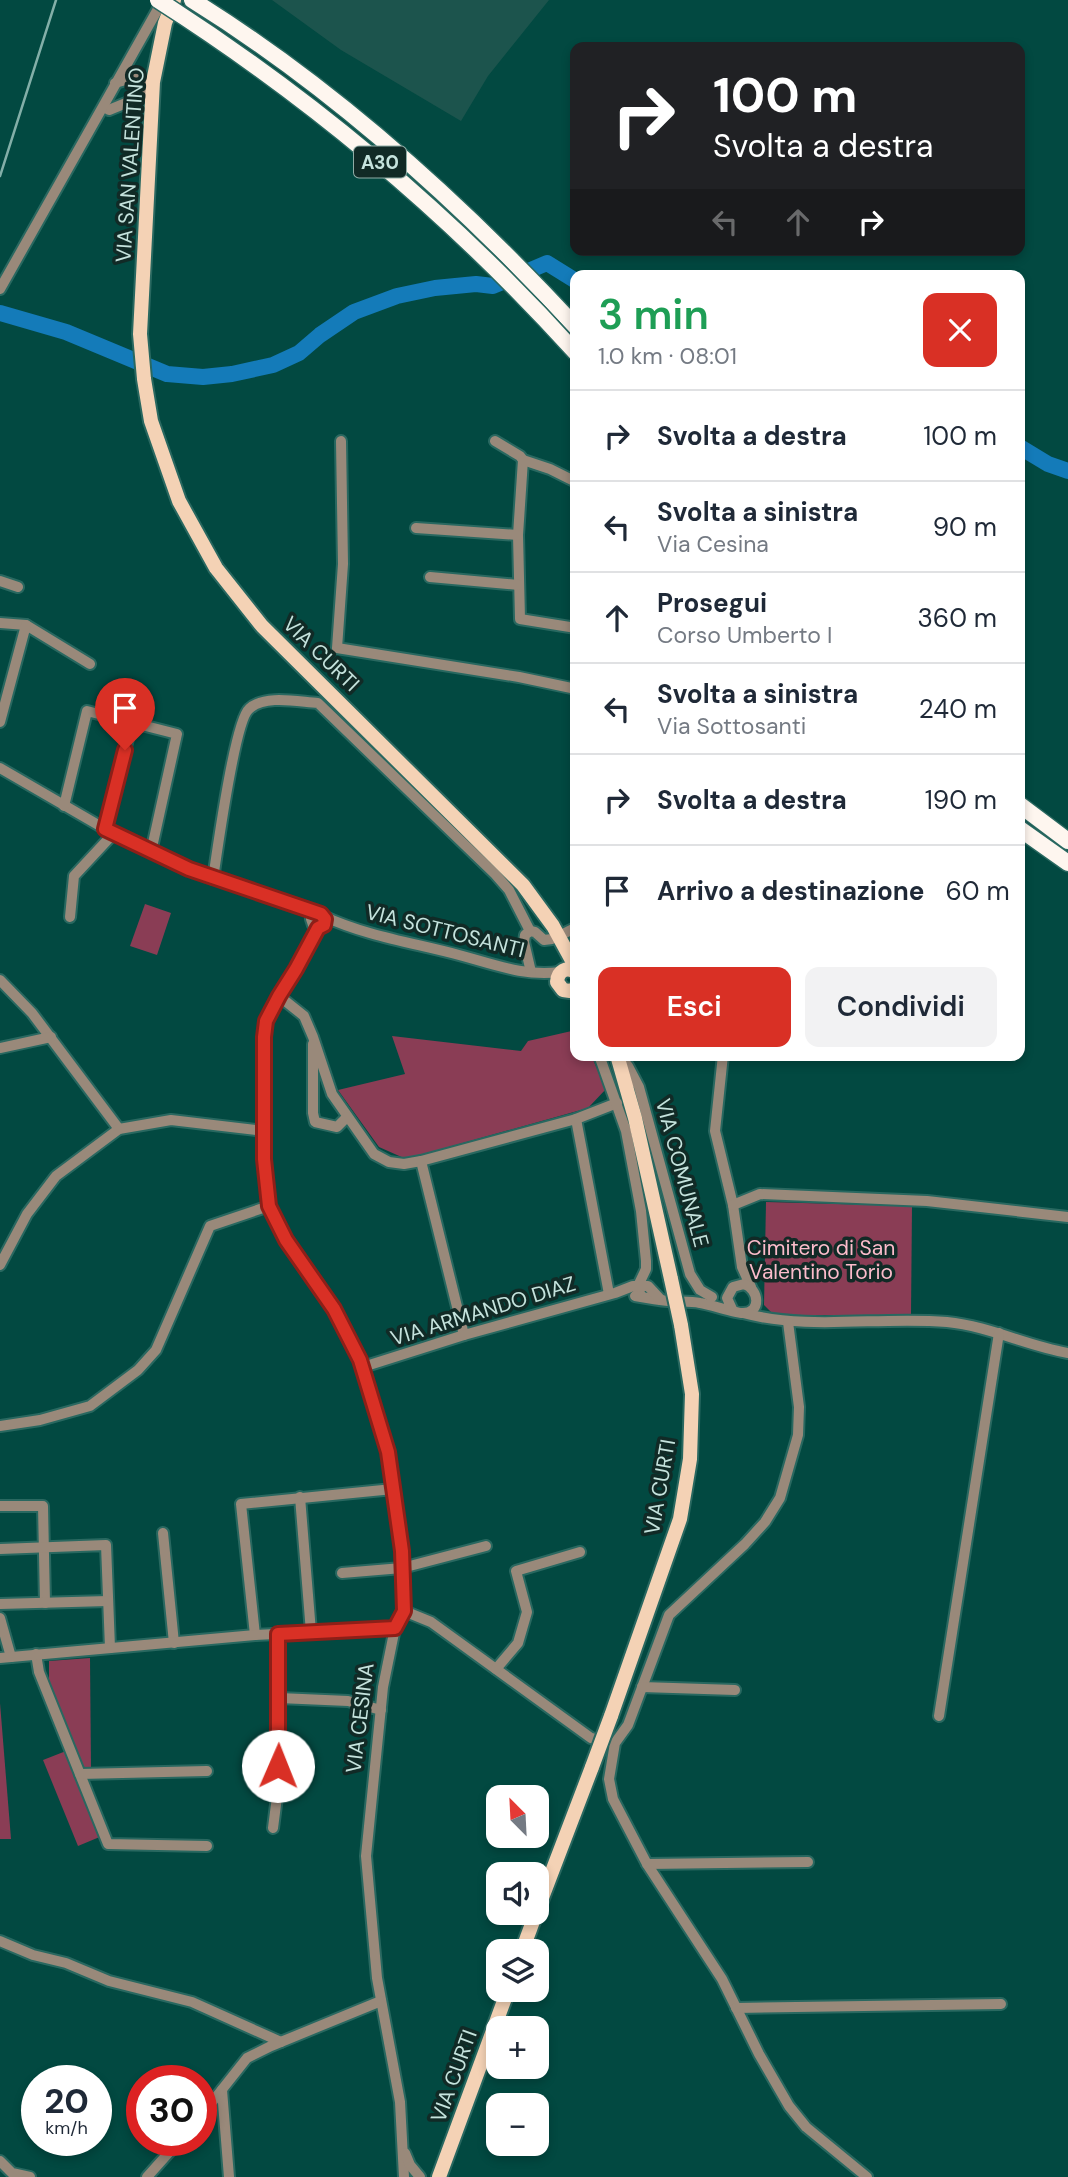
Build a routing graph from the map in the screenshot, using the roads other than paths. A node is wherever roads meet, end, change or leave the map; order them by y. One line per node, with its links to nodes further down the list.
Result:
1 (160, 0): 4 (street, VIA SAN VALENTINO); 10 (highway, A30, bridge)
2 (174, 0): 5 (main road, VIA SAN VALENTINO)
3 (192, 0): 8 (highway, A30)
4 (115, 83): 5 (street); 7 (street, VIA SAN VALENTINO)
5 (153, 92): 6 (street); 9 (main road, VIA SAN VALENTINO)
6 (109, 110)
7 (0, 289)
8 (570, 321)
9 (140, 334): 43 (main road, VIA CURTI)
10 (570, 347)
11 (341, 441): 25 (street)
12 (495, 441): 13 (street)
13 (523, 460): 14 (street); 16 (street)
14 (570, 479)
15 (416, 528): 16 (street)
16 (518, 536): 19 (street)
17 (430, 577): 19 (street)
18 (0, 582): 20 (street)
19 (519, 584): 23 (street)
20 (18, 587)
21 (0, 623): 22 (street)
22 (26, 625): 24 (street); 26 (street)
23 (570, 627)
24 (90, 664)
25 (570, 687)
26 (0, 722)
27 (132, 723): 29 (street); 31 (street); 34 (street)
28 (0, 768): 29 (street, VIA SOTTOSANTI)
29 (64, 806): 31 (street, VIA SOTTOSANTI)
30 (1025, 809): 33 (highway)
31 (109, 832): 34 (street, VIA SOTTOSANTI); 37 (street)
32 (1025, 833): 35 (highway)
33 (1068, 841)
34 (151, 852): 36 (street, VIA SOTTOSANTI)
35 (1068, 863)
36 (213, 879): 38 (street, VIA SOTTOSANTI); 39 (street)
37 (70, 917)
38 (317, 921): 41 (street, VIA SOTTOSANTI); 44 (street)
39 (530, 931): 40 (street); 41 (street)
40 (552, 939)
41 (535, 973): 43 (street, VIA SOTTOSANTI)
42 (0, 980): 45 (street)
43 (569, 981)
44 (279, 996): 46 (street); 56 (street)
45 (51, 1037): 47 (street); 55 (street)
46 (313, 1037): 53 (street); 53 (street)
47 (0, 1048)
48 (600, 1061): 52 (street)
49 (620, 1061): 116 (main road, VIA CURTI, bridge)
50 (623, 1061): 68 (street, VIA COMUNALE)
51 (722, 1061): 58 (street)
52 (617, 1103): 54 (street); 63 (street)
53 (347, 1117): 57 (street)
54 (576, 1119): 57 (street); 66 (street)
55 (119, 1129): 56 (street); 61 (street)
56 (264, 1131): 59 (street)
57 (421, 1161): 76 (street)
58 (733, 1205): 60 (street); 62 (street)
59 (269, 1206): 78 (street); 79 (street)
60 (1068, 1217)
61 (0, 1265)
62 (742, 1267): 64 (street); 65 (street)
63 (638, 1285): 66 (street, VIA ARMANDO DIAZ); 67 (street); 69 (street, VIA ARMANDO DIAZ)
64 (751, 1287): 65 (street); 70 (street)
65 (733, 1288): 68 (street); 72 (street)
66 (612, 1293): 67 (street, VIA ARMANDO DIAZ); 76 (street, VIA ARMANDO DIAZ)
67 (642, 1297): 69 (street, VIA ARMANDO DIAZ)
68 (712, 1297): 71 (street)
69 (661, 1300): 71 (street, VIA ARMANDO DIAZ)
70 (757, 1301): 72 (street); 73 (street)
71 (696, 1302): 72 (street)
72 (737, 1311): 73 (street)
73 (767, 1319): 74 (street)
74 (788, 1322): 75 (street); 104 (street)
75 (999, 1334): 77 (street); 108 (street)
76 (464, 1335): 78 (street, VIA ARMANDO DIAZ)
77 (1068, 1353)
78 (363, 1367): 80 (street)
79 (0, 1426)
80 (393, 1489): 81 (street); 88 (street)
81 (300, 1497): 96 (street); 98 (street)
82 (0, 1506): 85 (street)
83 (163, 1533): 99 (street)
84 (486, 1546): 88 (street)
85 (43, 1548): 86 (street); 90 (street); 91 (street)
86 (0, 1549)
87 (580, 1552): 103 (street)
88 (402, 1568): 89 (street); 93 (street)
89 (342, 1573)
90 (108, 1601): 91 (street); 100 (street)
91 (45, 1603): 92 (street)
92 (0, 1604)
93 (404, 1611): 95 (street, VIA CESINA); 103 (street)
94 (0, 1618): 102 (street)
95 (395, 1628): 96 (street); 107 (street, VIA CESINA)
96 (311, 1632): 97 (street)
97 (278, 1634): 98 (street); 106 (street)
98 (255, 1636): 99 (street)
99 (174, 1643): 100 (street)
100 (110, 1648): 101 (street)
101 (36, 1654): 102 (street); 111 (street)
102 (6, 1657)
103 (496, 1669): 109 (street)
104 (642, 1687): 105 (street); 109 (street)
105 (735, 1690)
106 (279, 1698): 107 (street); 112 (street)
107 (381, 1710): 118 (street, VIA CESINA)
108 (939, 1716)
109 (615, 1743): 115 (street)
110 (206, 1771): 111 (street)
111 (80, 1774): 113 (street)
112 (273, 1828)
113 (207, 1846)
114 (808, 1861): 115 (street)
115 (647, 1864): 121 (street)
116 (549, 1880)
117 (0, 1941): 122 (street)
118 (381, 2001): 122 (street); 125 (street, VIA CESINA)
119 (504, 2002): 128 (main road, VIA CURTI)
120 (1001, 2004): 121 (street)
121 (736, 2008): 136 (street)
122 (281, 2042): 123 (street)
123 (222, 2090): 124 (street); 131 (street)
124 (217, 2096)
125 (402, 2146): 132 (street); 133 (street, VIA CESINA)
126 (166, 2156): 130 (street)
127 (0, 2161): 129 (street)
128 (446, 2161): 134 (main road); 135 (main road, VIA CURTI)
129 (30, 2177)
130 (147, 2177)
131 (229, 2177)
132 (404, 2177)
133 (421, 2177)
134 (428, 2177)
135 (439, 2177)
136 (867, 2177)

